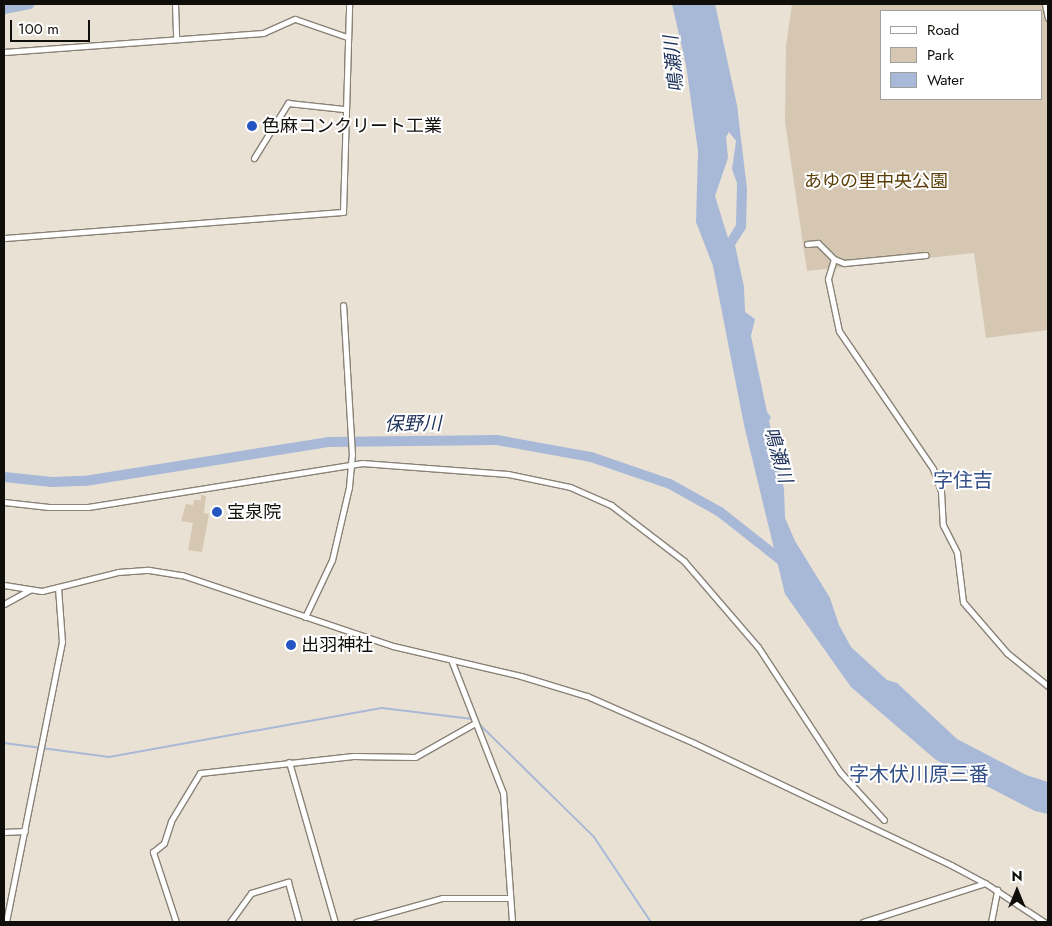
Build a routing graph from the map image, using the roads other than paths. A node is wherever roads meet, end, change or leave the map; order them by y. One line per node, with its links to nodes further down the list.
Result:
1 (175, 4): 6 (street)
2 (349, 4): 5 (street)
3 (1045, 4): 4 (street)
4 (1048, 18)
5 (347, 37): 6 (street); 8 (street)
6 (176, 39): 7 (street)
7 (4, 52)
8 (344, 109): 9 (street); 10 (street)
9 (254, 158)
10 (4, 238)
11 (807, 244): 13 (street)
12 (926, 255): 13 (street)
13 (834, 259): 23 (street)
14 (343, 305): 15 (street)
15 (351, 465): 16 (street); 21 (street); 26 (street)
16 (4, 502)
17 (4, 585): 19 (street)
18 (58, 587): 19 (street); 21 (street); 27 (street)
19 (29, 590): 20 (street)
20 (4, 604)
21 (306, 617): 22 (street)
22 (452, 662): 24 (street); 29 (street)
23 (1048, 686)
24 (475, 723): 25 (street); 31 (street)
25 (289, 762): 33 (street); 36 (street)
26 (884, 820)
27 (25, 831): 28 (street); 32 (street)
28 (4, 832)
29 (985, 882): 30 (street); 39 (street)
30 (997, 890): 40 (street); 41 (street)
31 (510, 898): 37 (street); 38 (street)
32 (6, 922)
33 (176, 922)
34 (230, 922): 35 (street)
35 (299, 922)
36 (335, 922)
37 (356, 922)
38 (512, 922)
39 (863, 922)
40 (991, 922)
41 (1044, 922)

